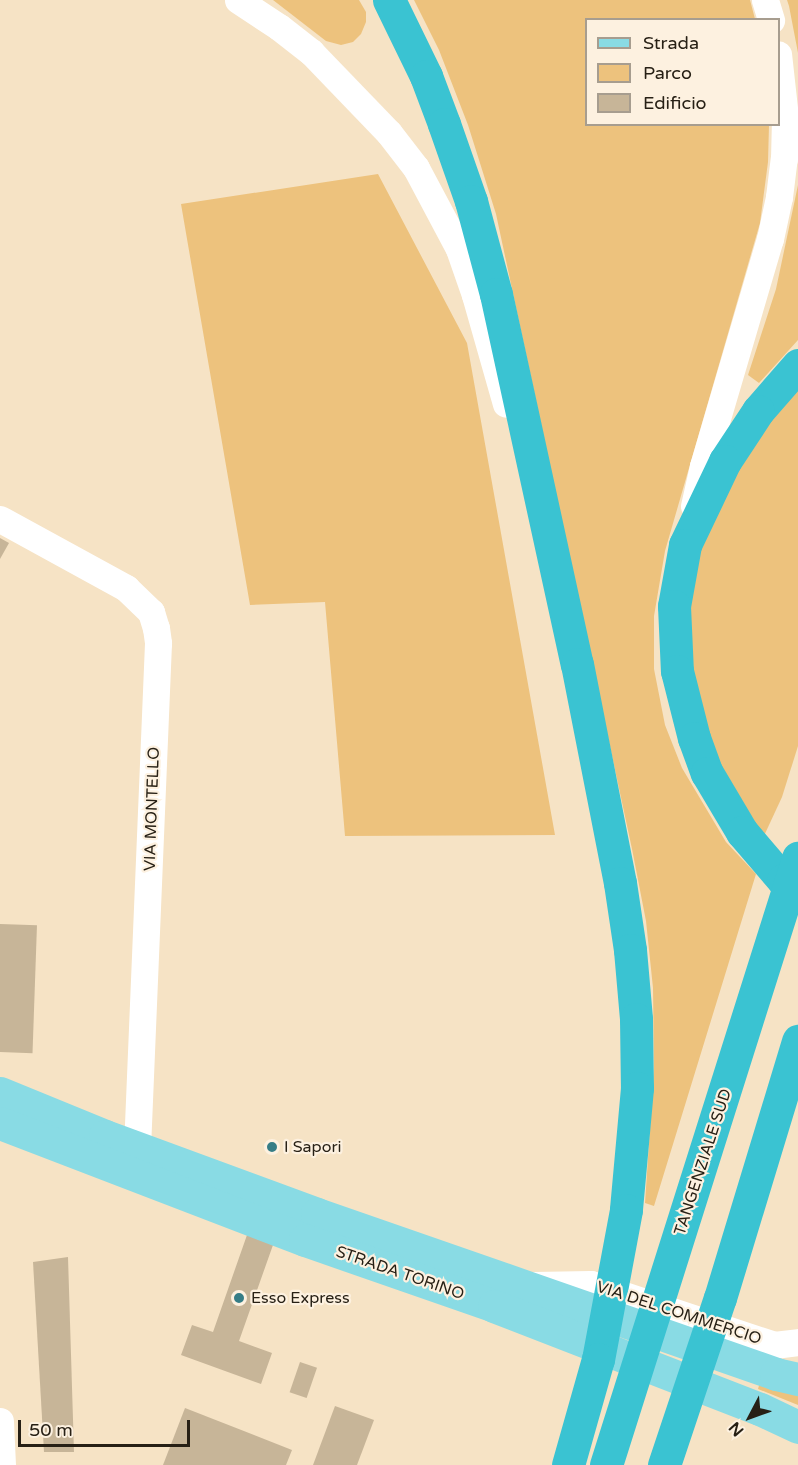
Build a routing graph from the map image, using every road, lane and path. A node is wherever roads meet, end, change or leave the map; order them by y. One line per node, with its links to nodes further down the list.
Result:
1 (238, 0): 10 (street)
2 (389, 0): 10 (highway)
3 (765, 0): 4 (street)
4 (770, 18)
5 (780, 72): 11 (street)
6 (798, 365): 11 (highway)
7 (0, 499): 9 (street, VIA MONTELLO)
8 (0, 519): 9 (street, VIA MONTELLO)
9 (33, 535): 17 (street, VIA MONTELLO)
10 (549, 539): 25 (highway)
11 (685, 544): 13 (highway)
12 (798, 858): 26 (highway, TANGENZIALE SUD)
13 (798, 893)
14 (795, 1055): 23 (highway)
15 (0, 1093): 17 (main road, STRADA TORINO)
16 (0, 1123): 22 (main road, STRADA TORINO)
17 (137, 1148): 18 (main road, STRADA TORINO)
18 (524, 1285): 19 (street, VIA DEL COMMERCIO); 20 (main road, STRADA TORINO)
19 (798, 1342)
20 (798, 1379)
21 (0, 1421): 24 (street)
22 (798, 1427)
23 (666, 1459)
24 (2, 1465)
25 (568, 1465)
26 (606, 1465)

